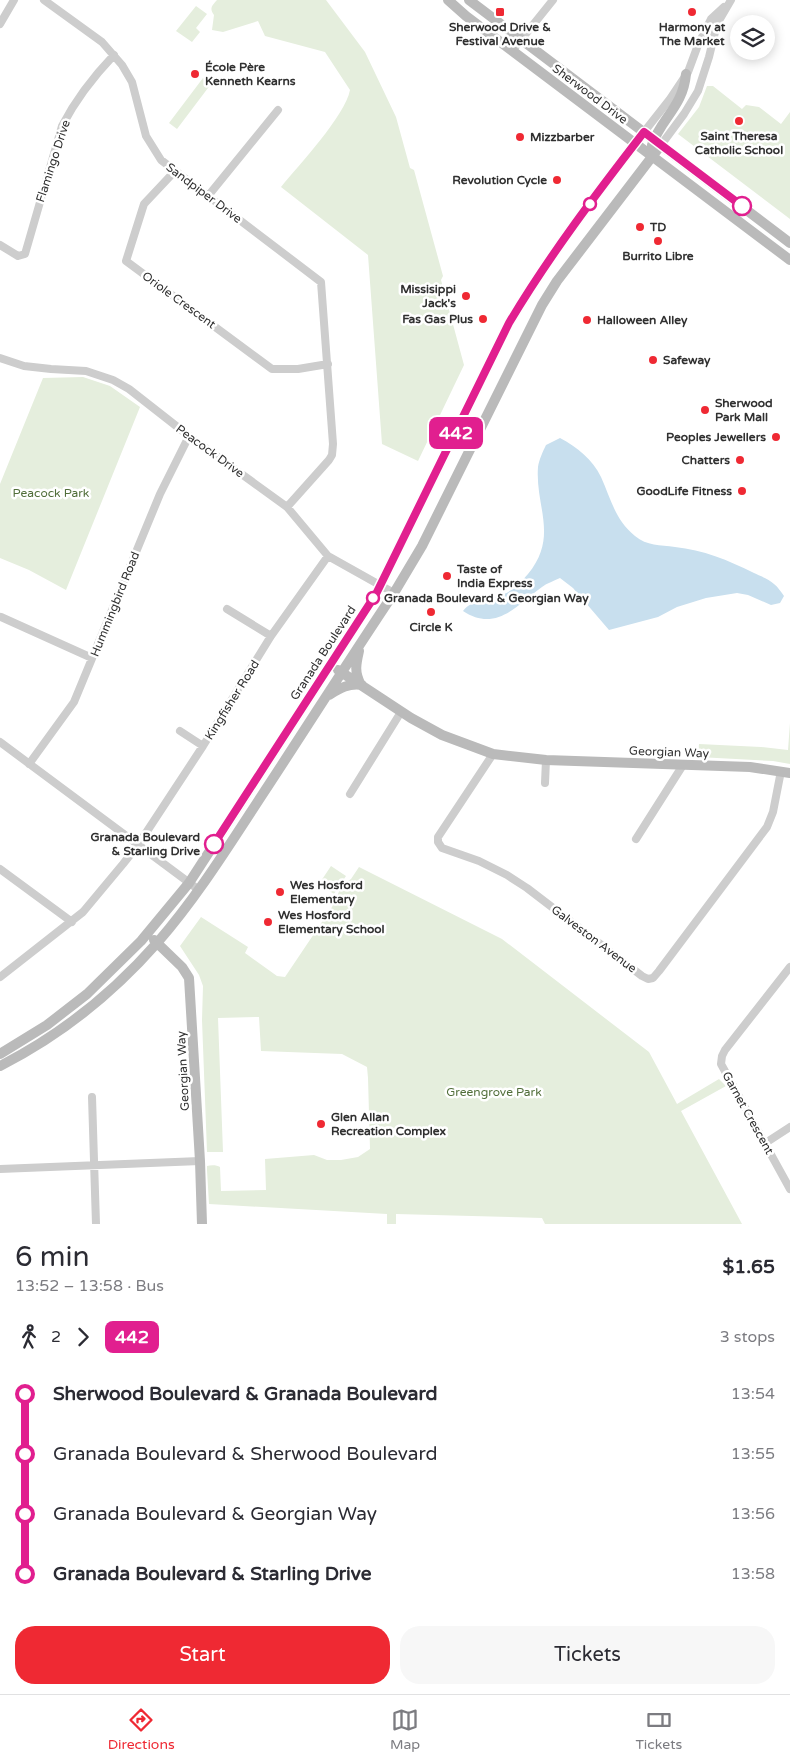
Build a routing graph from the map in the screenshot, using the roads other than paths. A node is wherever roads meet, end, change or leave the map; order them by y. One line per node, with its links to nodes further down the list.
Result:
1 (14, 0): 6 (street)
2 (44, 0): 9 (street, Sandpiper Drive)
3 (448, 0): 8 (main road, Sherwood Drive)
4 (469, 0): 7 (main road, Sherwood Drive)
5 (553, 0): 7 (street)
6 (0, 24)
7 (520, 40): 8 (street); 12 (main road, Sherwood Drive)
8 (512, 50): 14 (main road, Sherwood Drive)
9 (114, 55): 16 (street, Sandpiper Drive); 19 (street, Flamingo Drive)
10 (686, 74): 12 (street); 13 (main road); 13 (street)
11 (278, 110): 17 (street)
12 (644, 132): 13 (main road, Sherwood Drive); 14 (main road, Granada Boulevard)
13 (657, 142): 15 (main road); 18 (main road, Sherwood Drive)
14 (635, 143): 15 (main road, Sherwood Drive); 26 (main road, Granada Boulevard)
15 (652, 156): 20 (main road, Sherwood Drive); 27 (main road)
16 (175, 171): 17 (street, Sandpiper Drive); 22 (street, Oriole Crescent)
17 (208, 196): 22 (street, Sandpiper Drive)
18 (790, 243)
19 (0, 245)
20 (790, 260)
21 (0, 358): 23 (street, Peacock Drive)
22 (328, 364): 24 (street, Sandpiper Drive)
23 (189, 436): 24 (street, Peacock Drive); 32 (street, Hummingbird Road)
24 (288, 508): 25 (street, Peacock Drive)
25 (328, 556): 26 (street, Peacock Drive); 30 (street, Kingfisher Road)
26 (380, 585): 27 (street, Peacock Drive); 33 (main road, Granada Boulevard)
27 (394, 593): 31 (main road)
28 (227, 609): 30 (street)
29 (1, 617): 32 (street)
30 (271, 636): 40 (street, Kingfisher Road)
31 (360, 644): 34 (main road); 35 (main road)
32 (92, 658): 43 (street, Hummingbird Road)
33 (331, 665): 34 (main road, Georgian Way); 51 (main road, Granada Boulevard)
34 (342, 672): 35 (main road, Georgian Way); 36 (main road)
35 (362, 685): 36 (main road); 37 (main road, Georgian Way)
36 (325, 699): 52 (main road)
37 (401, 712): 41 (main road, Georgian Way); 47 (street)
38 (180, 731): 40 (street)
39 (0, 742): 43 (street)
40 (203, 746): 49 (street, Kingfisher Road)
41 (492, 754): 42 (main road, Georgian Way); 45 (street, Galveston Avenue)
42 (546, 760): 44 (main road, Georgian Way); 46 (street)
43 (29, 764): 49 (street)
44 (683, 765): 45 (main road, Georgian Way); 48 (street)
45 (785, 772)
46 (545, 783)
47 (350, 794)
48 (636, 839)
49 (138, 845): 51 (street); 53 (street, Kingfisher Road)
50 (0, 869): 53 (street)
51 (189, 883): 52 (street); 54 (main road, Granada Boulevard)
52 (199, 890): 55 (main road)
53 (72, 922): 57 (street, Kingfisher Road)
54 (147, 934): 55 (main road, Georgian Way); 58 (main road, Granada Boulevard)
55 (157, 943): 59 (main road); 63 (main road, Georgian Way)
56 (790, 967): 62 (street, Garnet Crescent)
57 (0, 978)
58 (0, 1054)
59 (0, 1066)
60 (92, 1097): 64 (street)
61 (790, 1127): 62 (street)
62 (764, 1144): 66 (street, Garnet Crescent)
63 (200, 1161): 64 (street); 68 (main road, Georgian Way)
64 (94, 1166): 65 (street); 67 (street)
65 (0, 1169)
66 (790, 1189)
67 (96, 1224)
68 (202, 1224)

